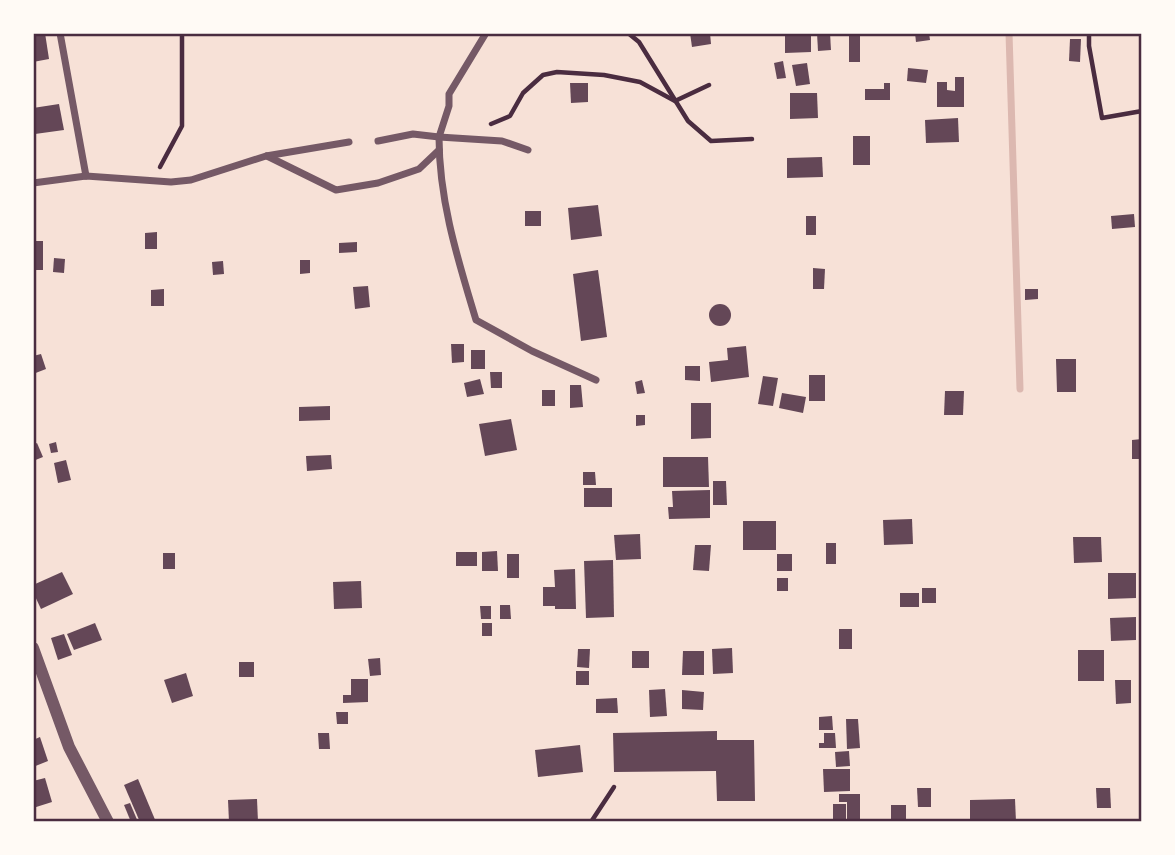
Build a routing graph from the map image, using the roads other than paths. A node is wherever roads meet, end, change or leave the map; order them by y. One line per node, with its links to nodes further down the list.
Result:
1 (60, 33): 9 (street)
2 (486, 33): 3 (street)
3 (439, 137): 4 (street); 6 (street); 7 (street)
4 (378, 141)
5 (349, 142): 8 (street)
6 (439, 150): 8 (street); 11 (street)
7 (528, 150)
8 (266, 156): 9 (street)
9 (86, 176): 10 (street)
10 (33, 183)
11 (596, 380)
12 (33, 648): 13 (street)
13 (108, 822)

